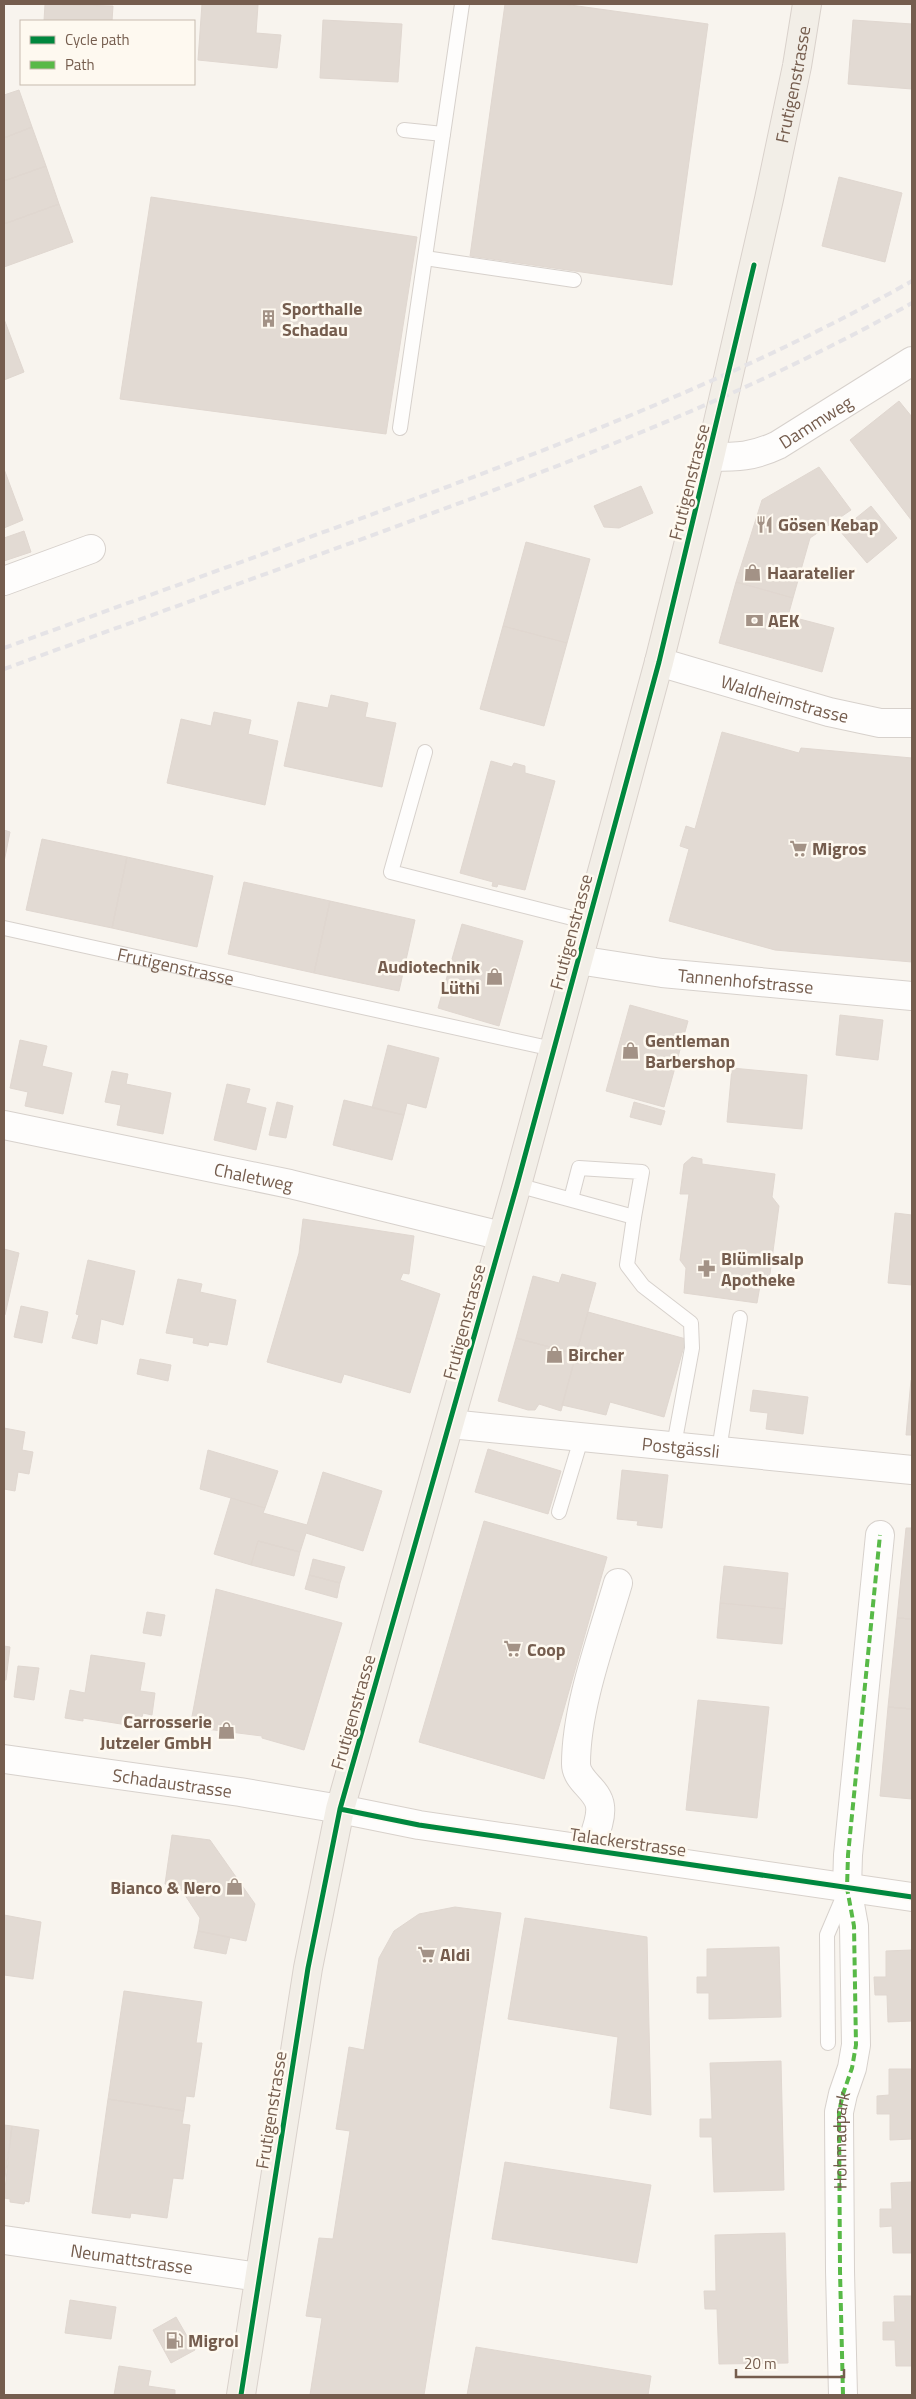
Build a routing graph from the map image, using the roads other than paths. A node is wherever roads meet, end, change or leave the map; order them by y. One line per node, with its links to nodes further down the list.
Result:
1 (462, 4): 4 (lane)
2 (807, 4): 9 (main road, Frutigenstrasse)
3 (404, 130): 4 (lane)
4 (443, 134): 5 (lane)
5 (425, 258): 6 (lane); 8 (lane)
6 (574, 280)
7 (912, 362): 9 (street, Dammweg)
8 (400, 428)
9 (710, 457): 12 (main road, Frutigenstrasse)
10 (91, 549): 11 (street)
11 (4, 581)
12 (659, 662): 13 (street, Waldheimstrasse); 15 (main road, Frutigenstrasse)
13 (912, 723)
14 (424, 752): 15 (lane, Frutigenstrasse)
15 (588, 922): 17 (main road, Frutigenstrasse)
16 (4, 928): 19 (lane, Frutigenstrasse)
17 (578, 960): 18 (street, Tannenhofstrasse); 19 (main road, Frutigenstrasse)
18 (912, 996)
19 (553, 1049): 21 (main road, Frutigenstrasse)
20 (4, 1124): 24 (street, Chaletweg)
21 (517, 1185): 22 (lane); 24 (main road, Frutigenstrasse)
22 (571, 1199): 23 (lane); 23 (lane)
23 (634, 1217): 28 (lane)
24 (502, 1236): 26 (main road, Frutigenstrasse)
25 (740, 1318): 29 (lane)
26 (450, 1424): 27 (street, Postgässli); 35 (main road, Frutigenstrasse)
27 (582, 1436): 28 (street, Postgässli); 31 (lane)
28 (674, 1445): 29 (street, Postgässli)
29 (719, 1450): 30 (street, Postgässli)
30 (912, 1470)
31 (559, 1512)
32 (880, 1535): 37 (street)
33 (618, 1583): 36 (street)
34 (4, 1759): 35 (street, Schadaustrasse)
35 (340, 1809): 36 (street, Talackerstrasse); 41 (main road, Frutigenstrasse)
36 (589, 1850): 37 (street, Talackerstrasse)
37 (848, 1888): 38 (street, Talackerstrasse); 39 (lane); 43 (street, Hohmadpark)
38 (912, 1897)
39 (828, 2043)
40 (4, 2240): 41 (street, Neumattstrasse)
41 (259, 2277): 42 (main road, Frutigenstrasse)
42 (241, 2395)
43 (844, 2395)

